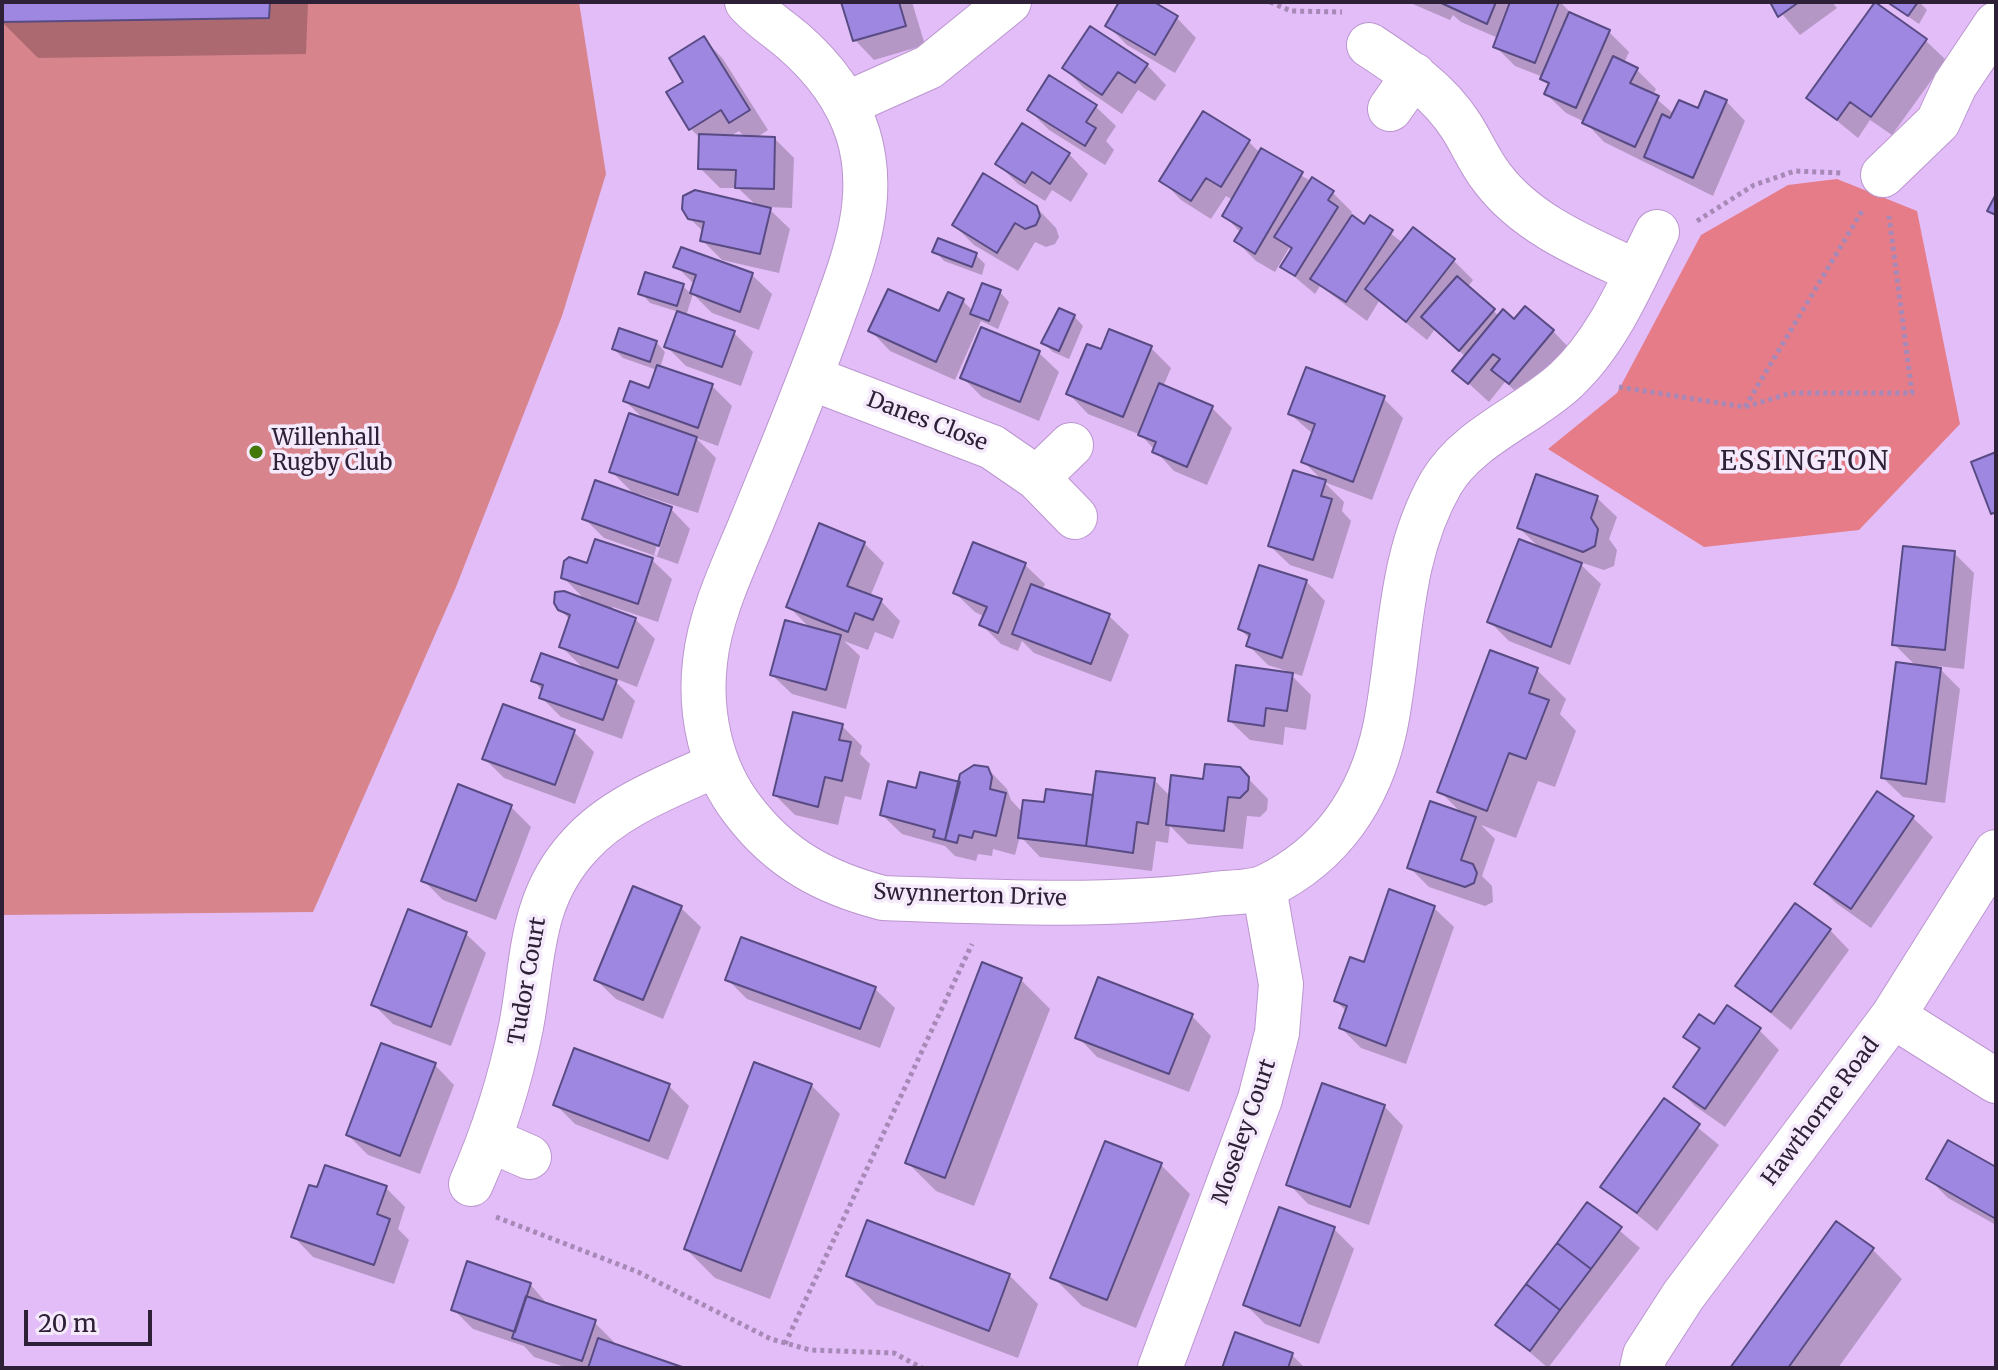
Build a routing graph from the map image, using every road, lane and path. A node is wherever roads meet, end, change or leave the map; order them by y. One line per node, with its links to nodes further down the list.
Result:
1 (747, 2): 6 (street, Swynnerton Drive)
2 (1009, 2): 6 (street)
3 (1270, 2): 5 (path)
4 (1996, 24): 7 (street)
5 (1369, 45): 9 (street)
6 (846, 104): 10 (street, Swynnerton Drive)
7 (1883, 175): 8 (path); 12 (path); 12 (path)
8 (1657, 232): 9 (street, Swynnerton Drive)
9 (1637, 272): 11 (street, Swynnerton Drive)
10 (811, 378): 14 (street, Danes Close); 16 (street, Swynnerton Drive)
11 (1567, 379): 12 (path); 18 (street, Swynnerton Drive)
12 (1745, 407)
13 (1071, 445): 14 (street)
14 (1037, 478): 15 (street, Danes Close)
15 (1075, 517)
16 (716, 765): 19 (street, Swynnerton Drive); 22 (street, Tudor Court)
17 (1996, 852): 20 (street, Hawthorne Road)
18 (1264, 888): 19 (street, Swynnerton Drive); 27 (street, Moseley Court)
19 (993, 900): 25 (path)
20 (1893, 1016): 21 (street); 28 (street, Hawthorne Road)
21 (1996, 1081)
22 (490, 1140): 23 (street); 24 (street, Tudor Court)
23 (529, 1157)
24 (471, 1184): 25 (path)
25 (785, 1344): 26 (path)
26 (922, 1368)
27 (1160, 1368)
28 (1642, 1368)

